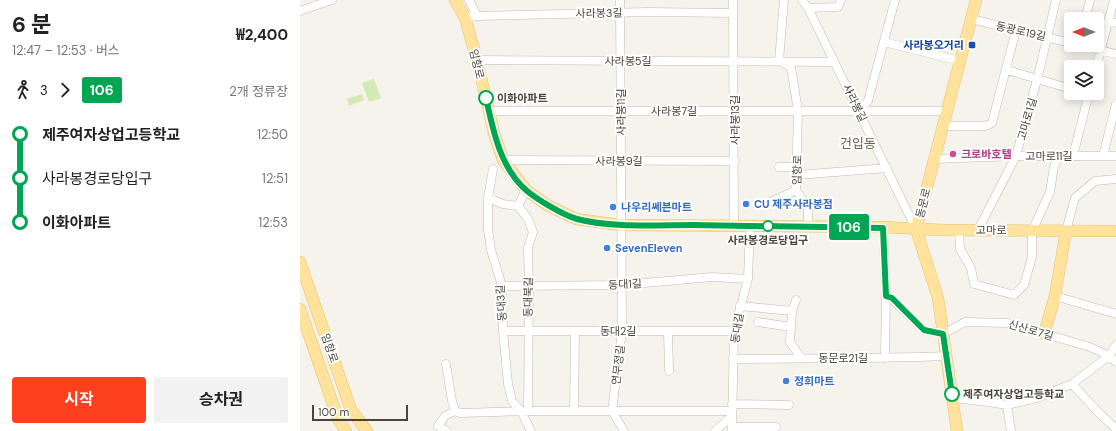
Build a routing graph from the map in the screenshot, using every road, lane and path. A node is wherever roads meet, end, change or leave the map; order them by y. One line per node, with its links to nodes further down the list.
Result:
1 (332, 0): 15 (street)
2 (455, 0): 20 (main road, 임항로)
3 (470, 0): 19 (street)
4 (620, 0): 17 (street, 사라봉11길)
5 (733, 0): 18 (street, 사라봉13길)
6 (784, 0): 33 (street)
7 (802, 0): 14 (street, 사라봉길)
8 (841, 0): 14 (street)
9 (895, 0): 27 (street)
10 (976, 0): 21 (main road, 동문로)
11 (1056, 0): 24 (street, 고마로1길)
12 (1090, 0): 16 (street)
13 (1114, 0): 22 (street)
14 (808, 8): 34 (street, 사라봉길)
15 (300, 11)
16 (1087, 12)
17 (620, 13): 18 (street, 사라봉3길); 19 (street, 사라봉3길); 31 (street, 사라봉11길)
18 (733, 13): 32 (street, 사라봉13길)
19 (477, 16): 20 (street, 사라봉3길)
20 (464, 18): 30 (main road, 임항로)
21 (971, 19): 23 (street, 동광로19길); 35 (main road, 동문로)
22 (1112, 22): 26 (street)
23 (1016, 30): 24 (street, 동광로19길); 36 (street)
24 (1047, 37): 25 (street, 동광로19길); 37 (street, 고마로1길)
25 (1064, 41)
26 (1104, 41)
27 (884, 42): 35 (street); 45 (street)
28 (1104, 51): 29 (street)
29 (1116, 54)
30 (477, 60): 31 (street, 사라봉5길); 41 (main road, 임항로)
31 (621, 61): 32 (street, 사라봉5길); 42 (street, 사라봉11길)
32 (734, 61): 33 (street, 사라봉5길); 43 (street, 사라봉13길)
33 (779, 61): 34 (street, 사라봉5길); 44 (street, 임항로)
34 (834, 62): 45 (street, 사라봉길)
35 (960, 62): 46 (main road, 동문로)
36 (1007, 70): 37 (street); 47 (street)
37 (1037, 80): 38 (street); 48 (street, 고마로1길)
38 (1064, 87)
39 (1087, 100): 50 (street)
40 (1116, 104): 51 (street)
41 (489, 110): 42 (street, 사라봉7길); 54 (main road, 임항로)
42 (620, 110): 43 (street, 사라봉7길); 55 (street, 사라봉11길)
43 (735, 110): 44 (street, 사라봉7길); 56 (street, 사라봉13길)
44 (798, 110): 45 (street, 사라봉7길); 60 (street, 임항로)
45 (859, 110): 46 (street, 사라봉7길); 58 (street, 사라봉길)
46 (947, 112): 47 (main road, 동문로)
47 (943, 126): 53 (main road, 동문로)
48 (1016, 156): 49 (street, 고마로11길); 53 (street, 고마로11길); 74 (street, 고마로1길)
49 (1059, 156): 50 (street, 고마로11길); 75 (street)
50 (1073, 156): 51 (street, 고마로11길)
51 (1103, 156): 52 (street, 고마로11길)
52 (1116, 156)
53 (934, 159): 72 (main road, 동문로)
54 (503, 160): 55 (street, 사라봉9길); 62 (main road, 임항로)
55 (621, 161): 56 (street, 사라봉9길); 67 (street, 사라봉11길)
56 (735, 161): 68 (street, 사라봉13길)
57 (779, 167): 60 (street)
58 (887, 168): 60 (street); 72 (street, 사라봉길)
59 (493, 169): 64 (street, 동대3길)
60 (797, 171): 63 (street, 임항로)
61 (1116, 179): 76 (street)
62 (526, 190): 66 (street); 67 (main road, 임항로)
63 (796, 190): 65 (street); 70 (street, 임항로)
64 (488, 198): 66 (street); 81 (street, 동대3길)
65 (766, 204)
66 (518, 206): 82 (street, 동대북길)
67 (620, 225): 68 (main road, 임항로); 80 (street, 연무정길)
68 (734, 226): 69 (main road, 임항로)
69 (750, 226): 70 (main road, 임항로); 79 (street, 동대길)
70 (808, 226): 71 (main road, 임항로)
71 (883, 228): 72 (main road, 임항로); 83 (street)
72 (916, 229): 73 (main road, 고마로); 98 (main road, 동문로)
73 (959, 230): 74 (main road, 고마로); 75 (street)
74 (978, 230): 75 (main road, 고마로)
75 (1032, 231): 76 (main road, 고마로)
76 (1066, 231): 77 (main road, 고마로); 84 (main road)
77 (1116, 231)
78 (300, 262): 123 (main road, 임항로)
79 (748, 280): 80 (street, 동대1길); 86 (street, 동대길)
80 (622, 285): 82 (street, 동대1길); 95 (street, 연무정길)
81 (502, 286): 82 (street, 동대1길); 92 (street, 동대3길)
82 (529, 286): 93 (street, 동대북길)
83 (886, 296): 98 (street); 104 (street)
84 (1055, 296): 89 (street); 99 (main road)
85 (796, 300): 88 (street)
86 (740, 306): 88 (street); 97 (street, 동대길)
87 (300, 309): 122 (main road, 임항로)
88 (792, 311): 91 (street)
89 (1116, 314)
90 (758, 322): 91 (street)
91 (791, 327): 103 (street)
92 (503, 331): 93 (street, 동대2길); 115 (street, 동대3길)
93 (528, 331): 94 (street, 동대2길); 115 (street, 동대북길)
94 (575, 331): 95 (street, 동대2길); 116 (street)
95 (622, 331): 96 (street, 동대2길); 117 (street, 연무정길)
96 (668, 331): 97 (street, 동대2길); 108 (street)
97 (734, 331): 105 (street, 동대길)
98 (943, 334): 99 (street, 신산로7길); 101 (main road, 동문로)
99 (1044, 334): 102 (street, 신산로7길)
100 (1116, 345): 102 (street)
101 (946, 356): 104 (street, 동문로21길); 110 (main road, 동문로)
102 (1108, 356): 106 (street, 신산로7길); 109 (street)
103 (801, 358): 104 (street, 동문로21길); 105 (street, 동문로21길)
104 (885, 358)
105 (733, 359): 113 (street, 동대길)
106 (1116, 362)
107 (446, 364): 114 (street)
108 (669, 371)
109 (1072, 384): 112 (street); 120 (street)
110 (952, 398): 112 (street); 127 (main road, 동문로)
111 (789, 405): 113 (street)
112 (1007, 405): 128 (street)
113 (732, 410): 117 (street); 119 (street, 동대길); 126 (street)
114 (456, 411): 115 (street); 124 (street)
115 (524, 411): 116 (street); 125 (street, 동대3길)
116 (574, 411): 117 (street)
117 (612, 411): 121 (street)
118 (776, 427): 119 (street)
119 (732, 429)
120 (1116, 429)
121 (621, 430)
122 (346, 431)
123 (367, 431)
124 (447, 431)
125 (531, 431)
126 (715, 431)
127 (958, 431)
128 (1011, 431)

